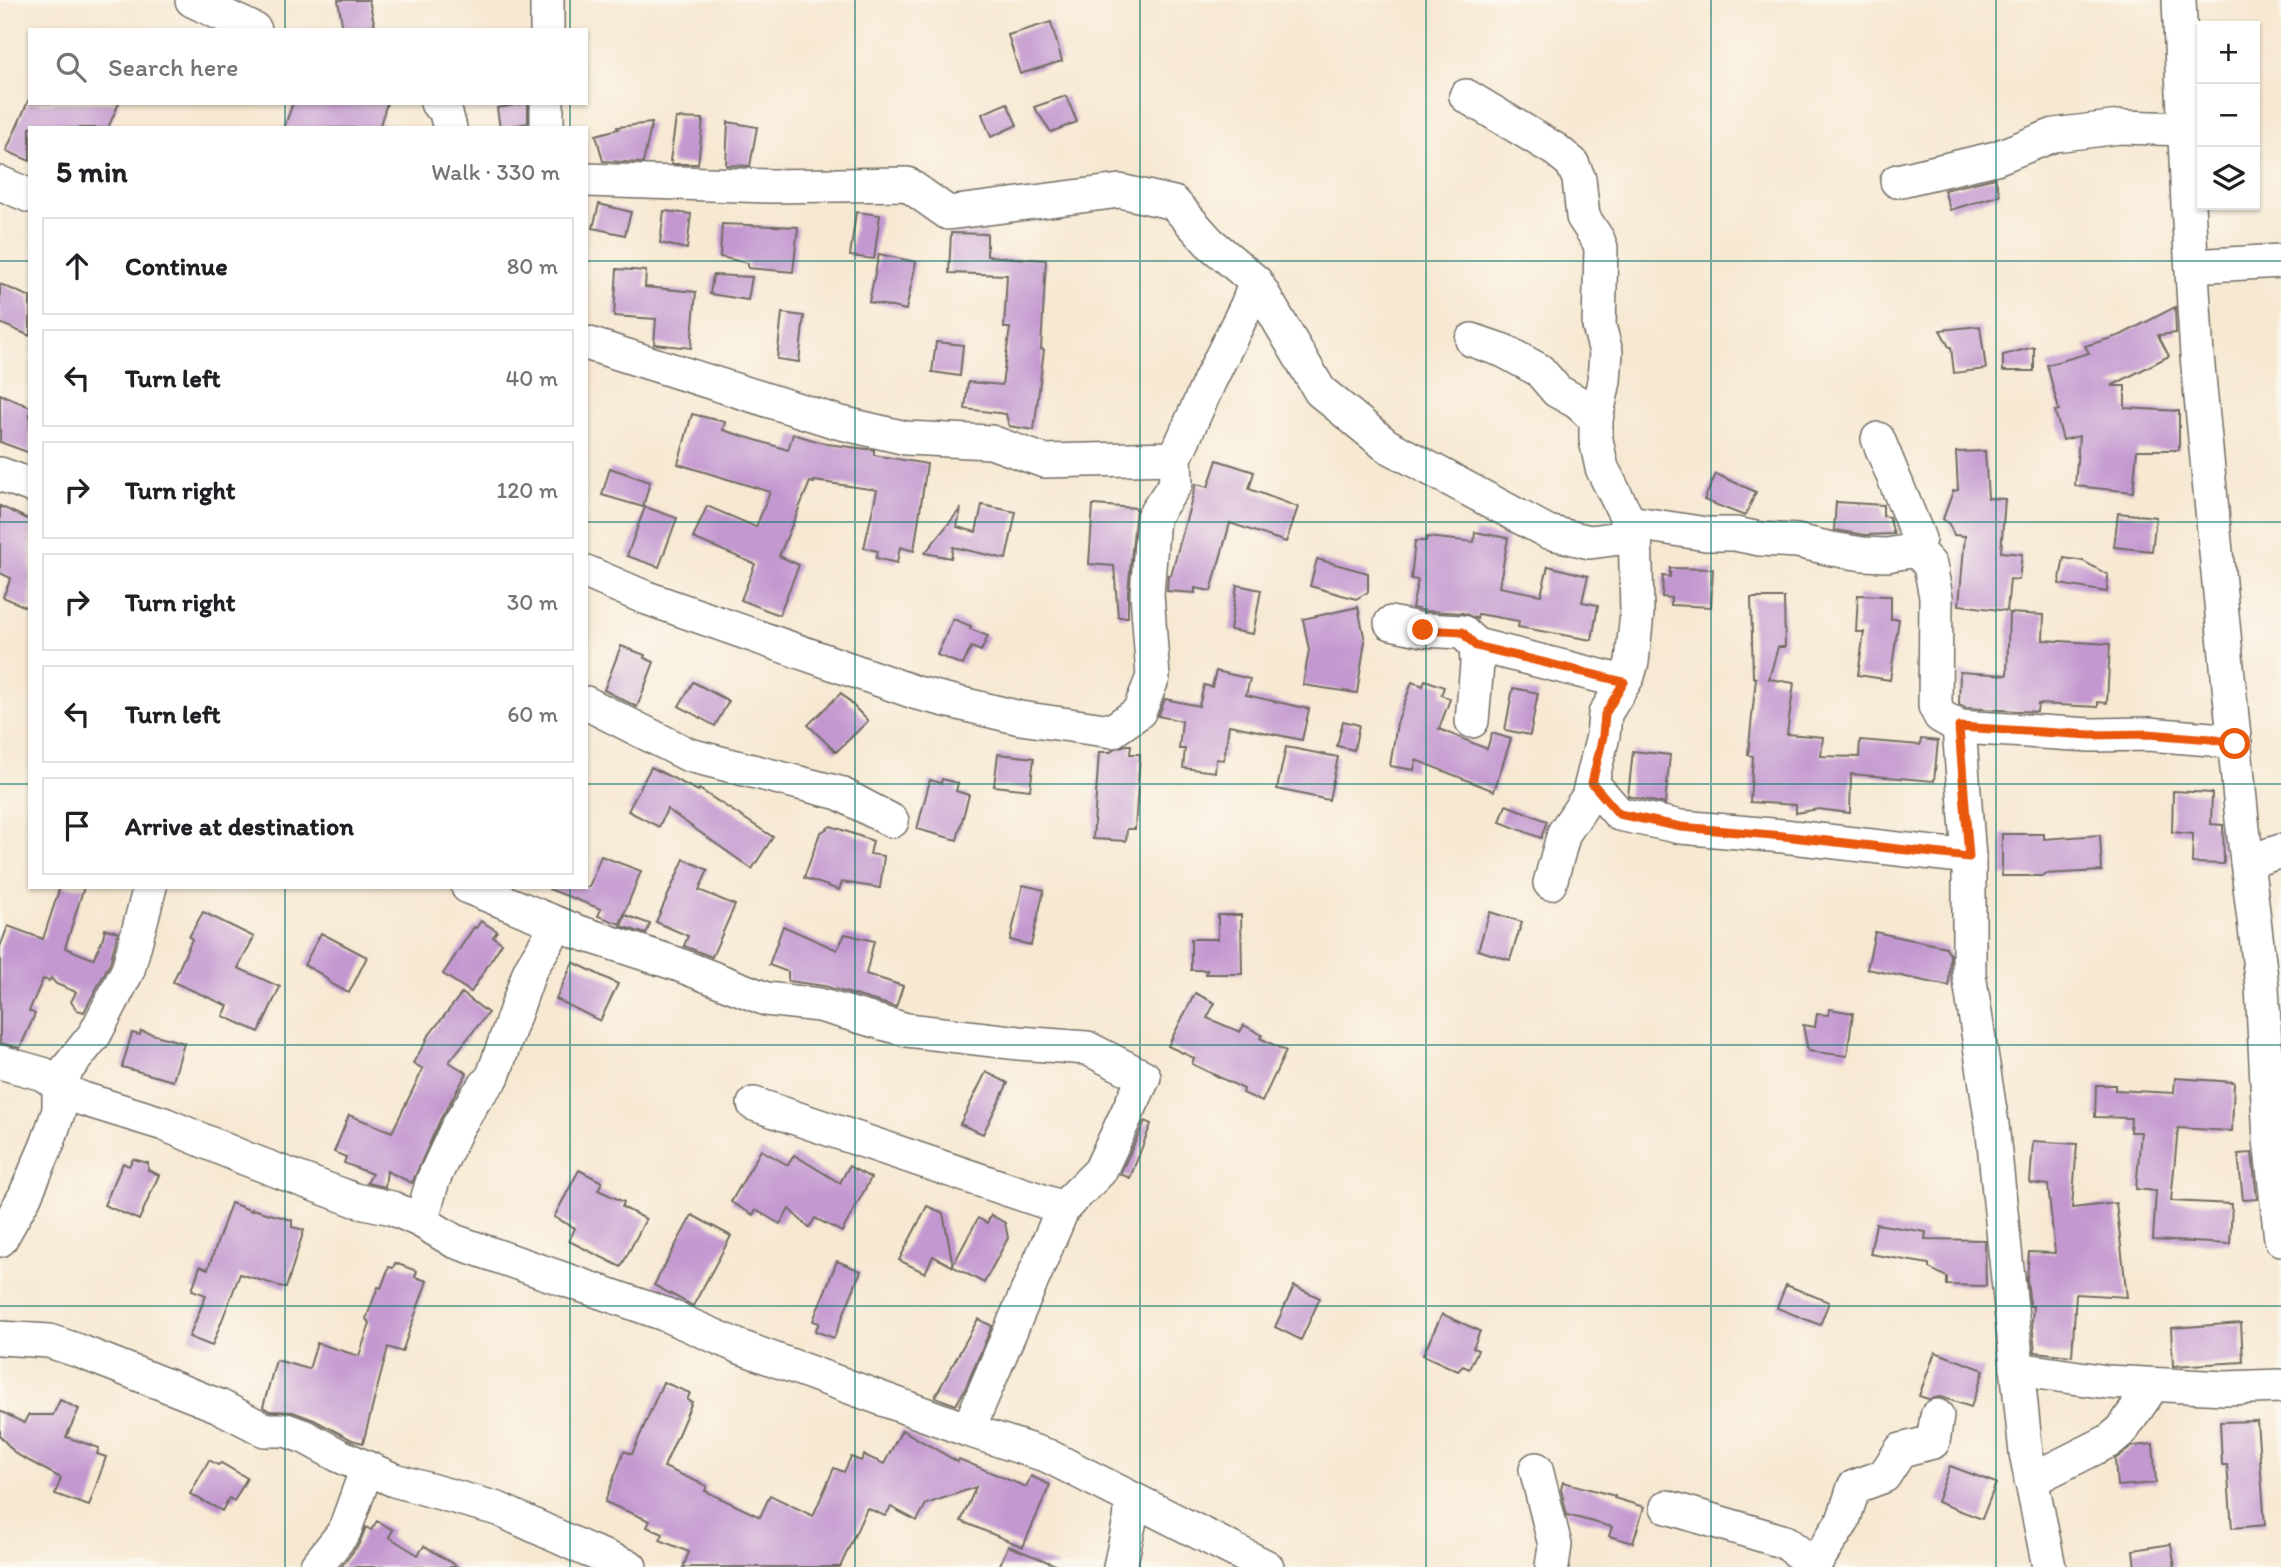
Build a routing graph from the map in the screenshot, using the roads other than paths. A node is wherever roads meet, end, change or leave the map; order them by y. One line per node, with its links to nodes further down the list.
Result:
1 (192, 0): 4 (street)
2 (547, 0): 5 (street)
3 (2179, 0): 11 (street)
4 (251, 28)
5 (547, 28)
6 (1466, 96): 21 (street)
7 (442, 105): 9 (street)
8 (547, 105): 10 (street)
9 (449, 126)
10 (547, 126)
11 (2185, 129): 13 (street); 17 (street)
12 (588, 180): 18 (street)
13 (1896, 181)
14 (0, 183): 15 (street)
15 (28, 195)
16 (2281, 261): 17 (street)
17 (2192, 266): 35 (street)
18 (1256, 282): 23 (street); 26 (street)
19 (1472, 340): 21 (street)
20 (588, 344): 23 (street)
21 (1596, 419): 26 (street)
22 (1878, 439): 27 (street)
23 (1175, 458): 28 (street)
24 (0, 474): 25 (street)
25 (28, 484)
26 (1635, 530): 27 (street); 31 (street)
27 (1916, 550): 34 (street)
28 (588, 573)
29 (1391, 623): 30 (street)
30 (1476, 646): 31 (street); 33 (street)
31 (1624, 682): 36 (street)
32 (588, 704): 37 (street)
33 (1472, 721)
34 (1959, 727): 35 (street); 39 (street)
35 (2235, 744): 40 (street)
36 (1592, 783): 39 (street); 41 (street)
37 (892, 821)
38 (2281, 851): 40 (street)
39 (1969, 857): 53 (street)
40 (2246, 862): 50 (street)
41 (1549, 883)
42 (149, 889): 46 (street)
43 (473, 889): 44 (street)
44 (558, 924): 48 (street); 49 (street)
45 (0, 1062): 46 (street)
46 (59, 1086): 49 (street); 51 (street)
47 (754, 1104): 48 (street)
48 (1063, 1209): 57 (street)
49 (421, 1221): 57 (street)
50 (2281, 1239)
51 (0, 1240)
52 (0, 1338): 58 (street)
53 (2017, 1369): 54 (street); 60 (street)
54 (2152, 1385): 55 (street); 60 (street)
55 (2281, 1386)
56 (1937, 1416): 63 (street)
57 (968, 1430): 61 (street)
58 (367, 1468): 64 (street); 65 (street)
59 (1536, 1469): 68 (street)
60 (2031, 1480): 69 (street)
61 (1132, 1499): 66 (street); 67 (street)
62 (1667, 1507): 63 (street)
63 (1814, 1566)
64 (316, 1567)
65 (629, 1567)
66 (1120, 1567)
67 (1267, 1567)
68 (1552, 1567)
69 (2049, 1567)

